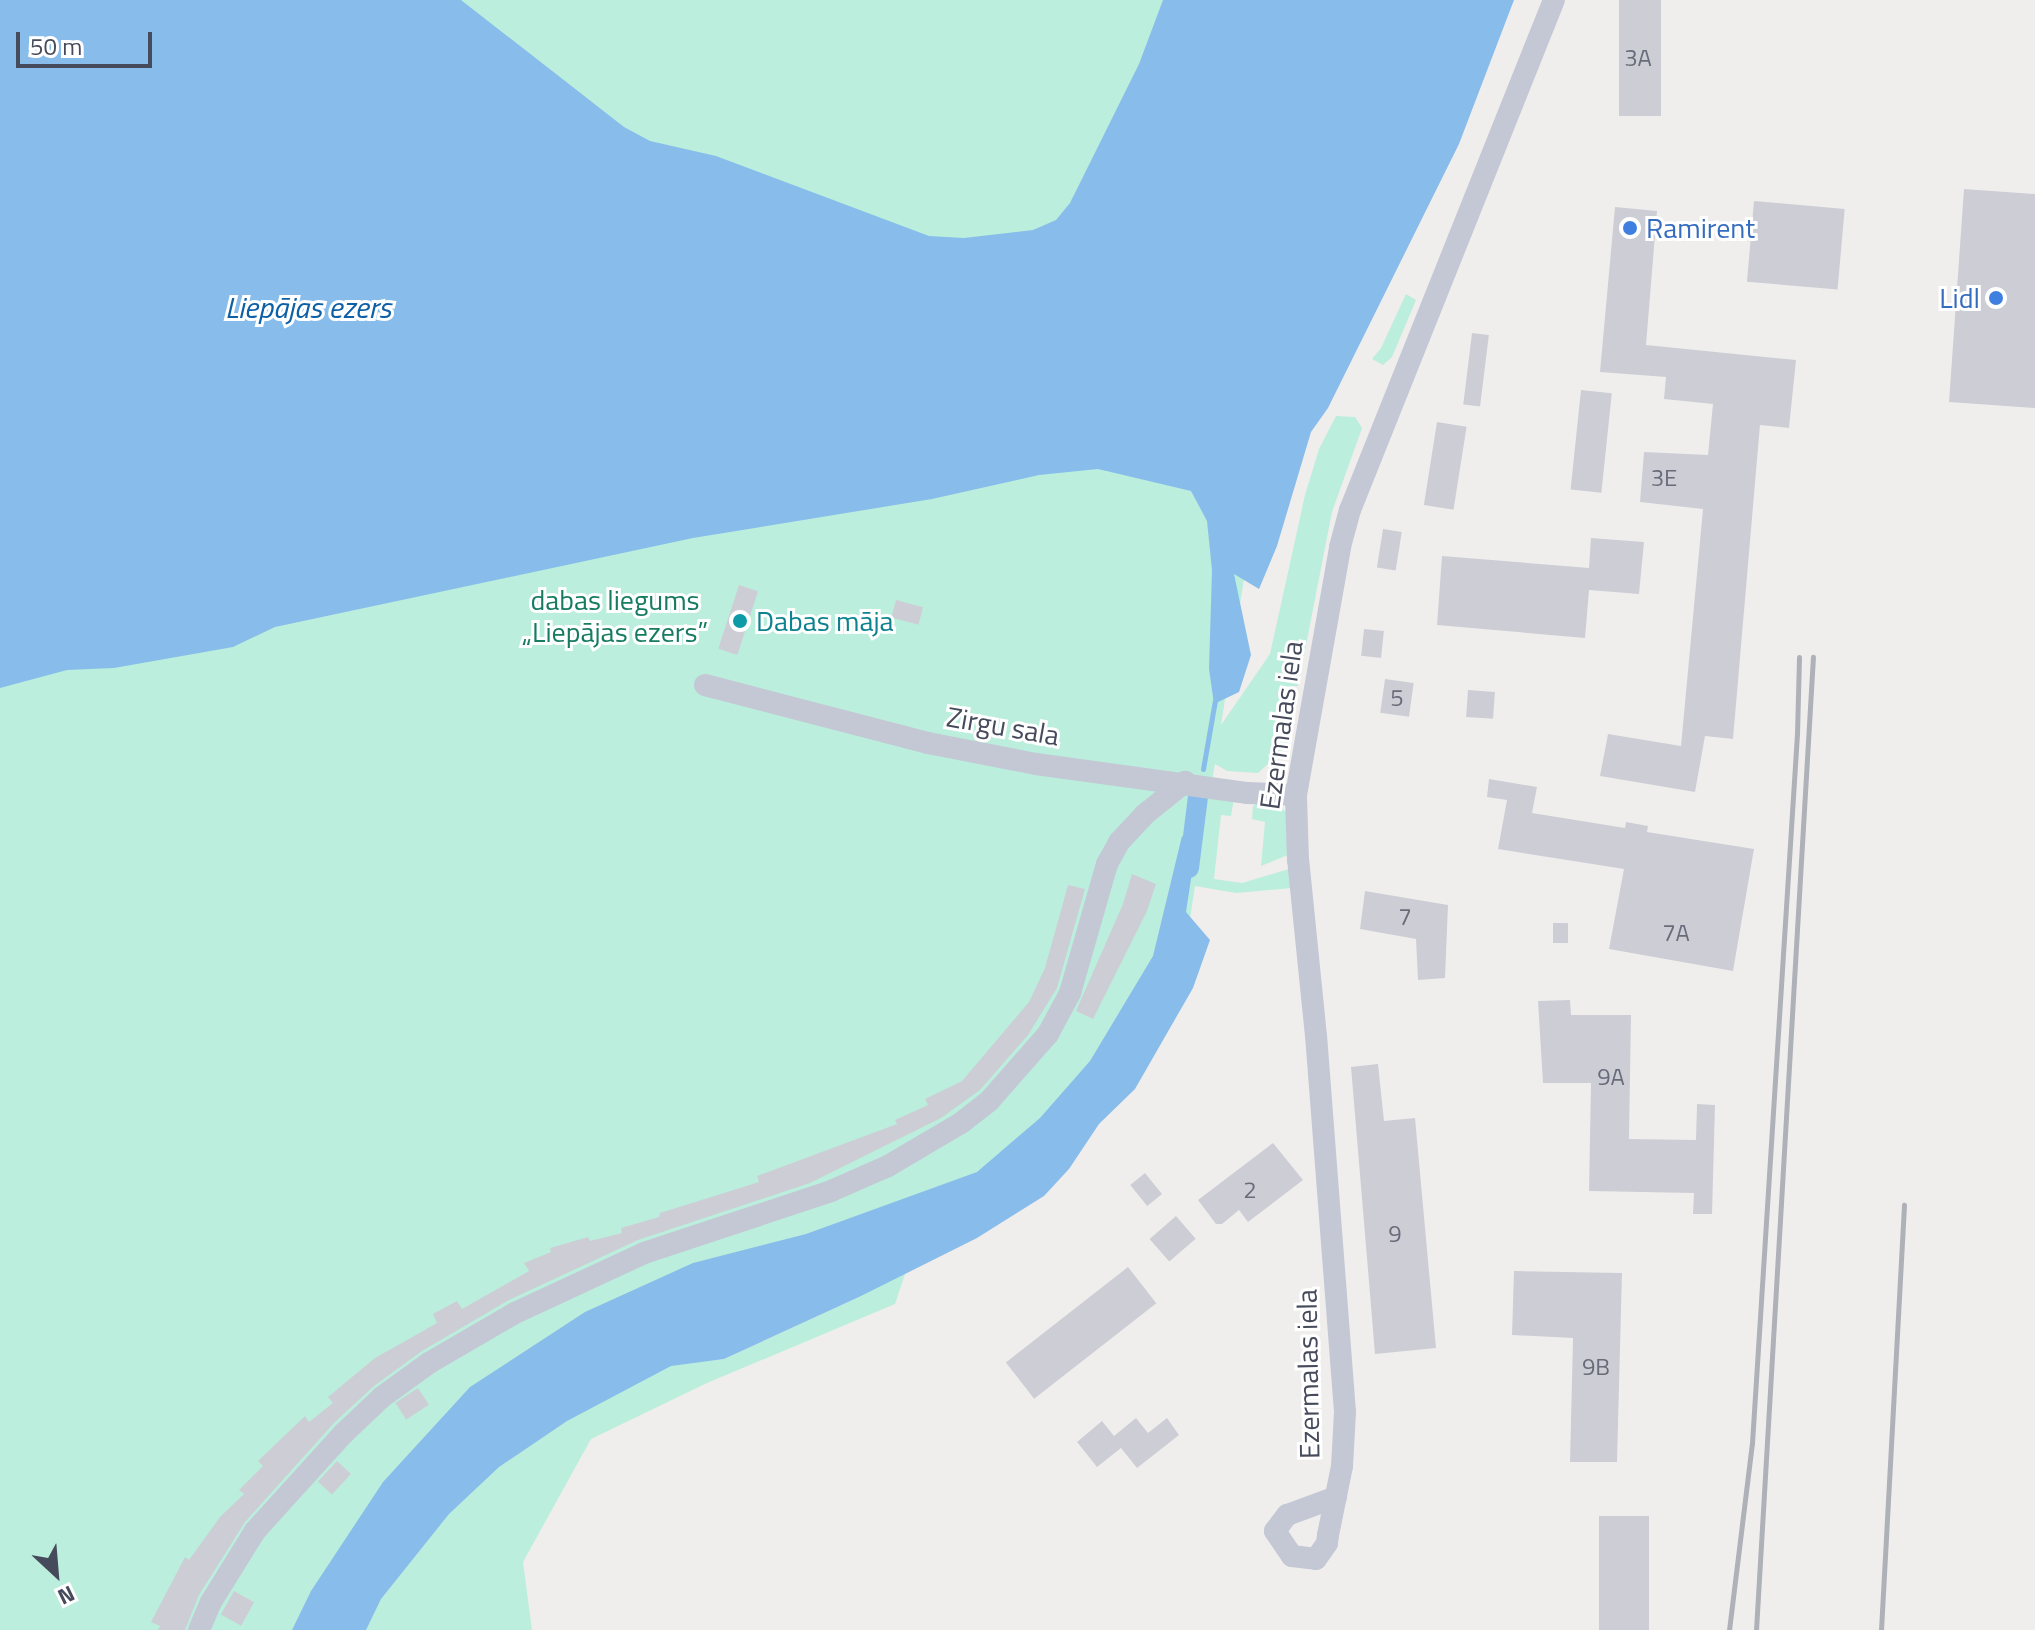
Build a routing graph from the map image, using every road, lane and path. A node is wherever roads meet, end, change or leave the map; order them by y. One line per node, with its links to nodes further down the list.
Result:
1 (1554, 0): 4 (street, Ezermalas iela)
2 (705, 685): 3 (street, Zirgu sala)
3 (1185, 782): 4 (street, Zirgu sala); 6 (street)
4 (1296, 795): 5 (street, Ezermalas iela)
5 (1336, 1497)
6 (199, 1630)

